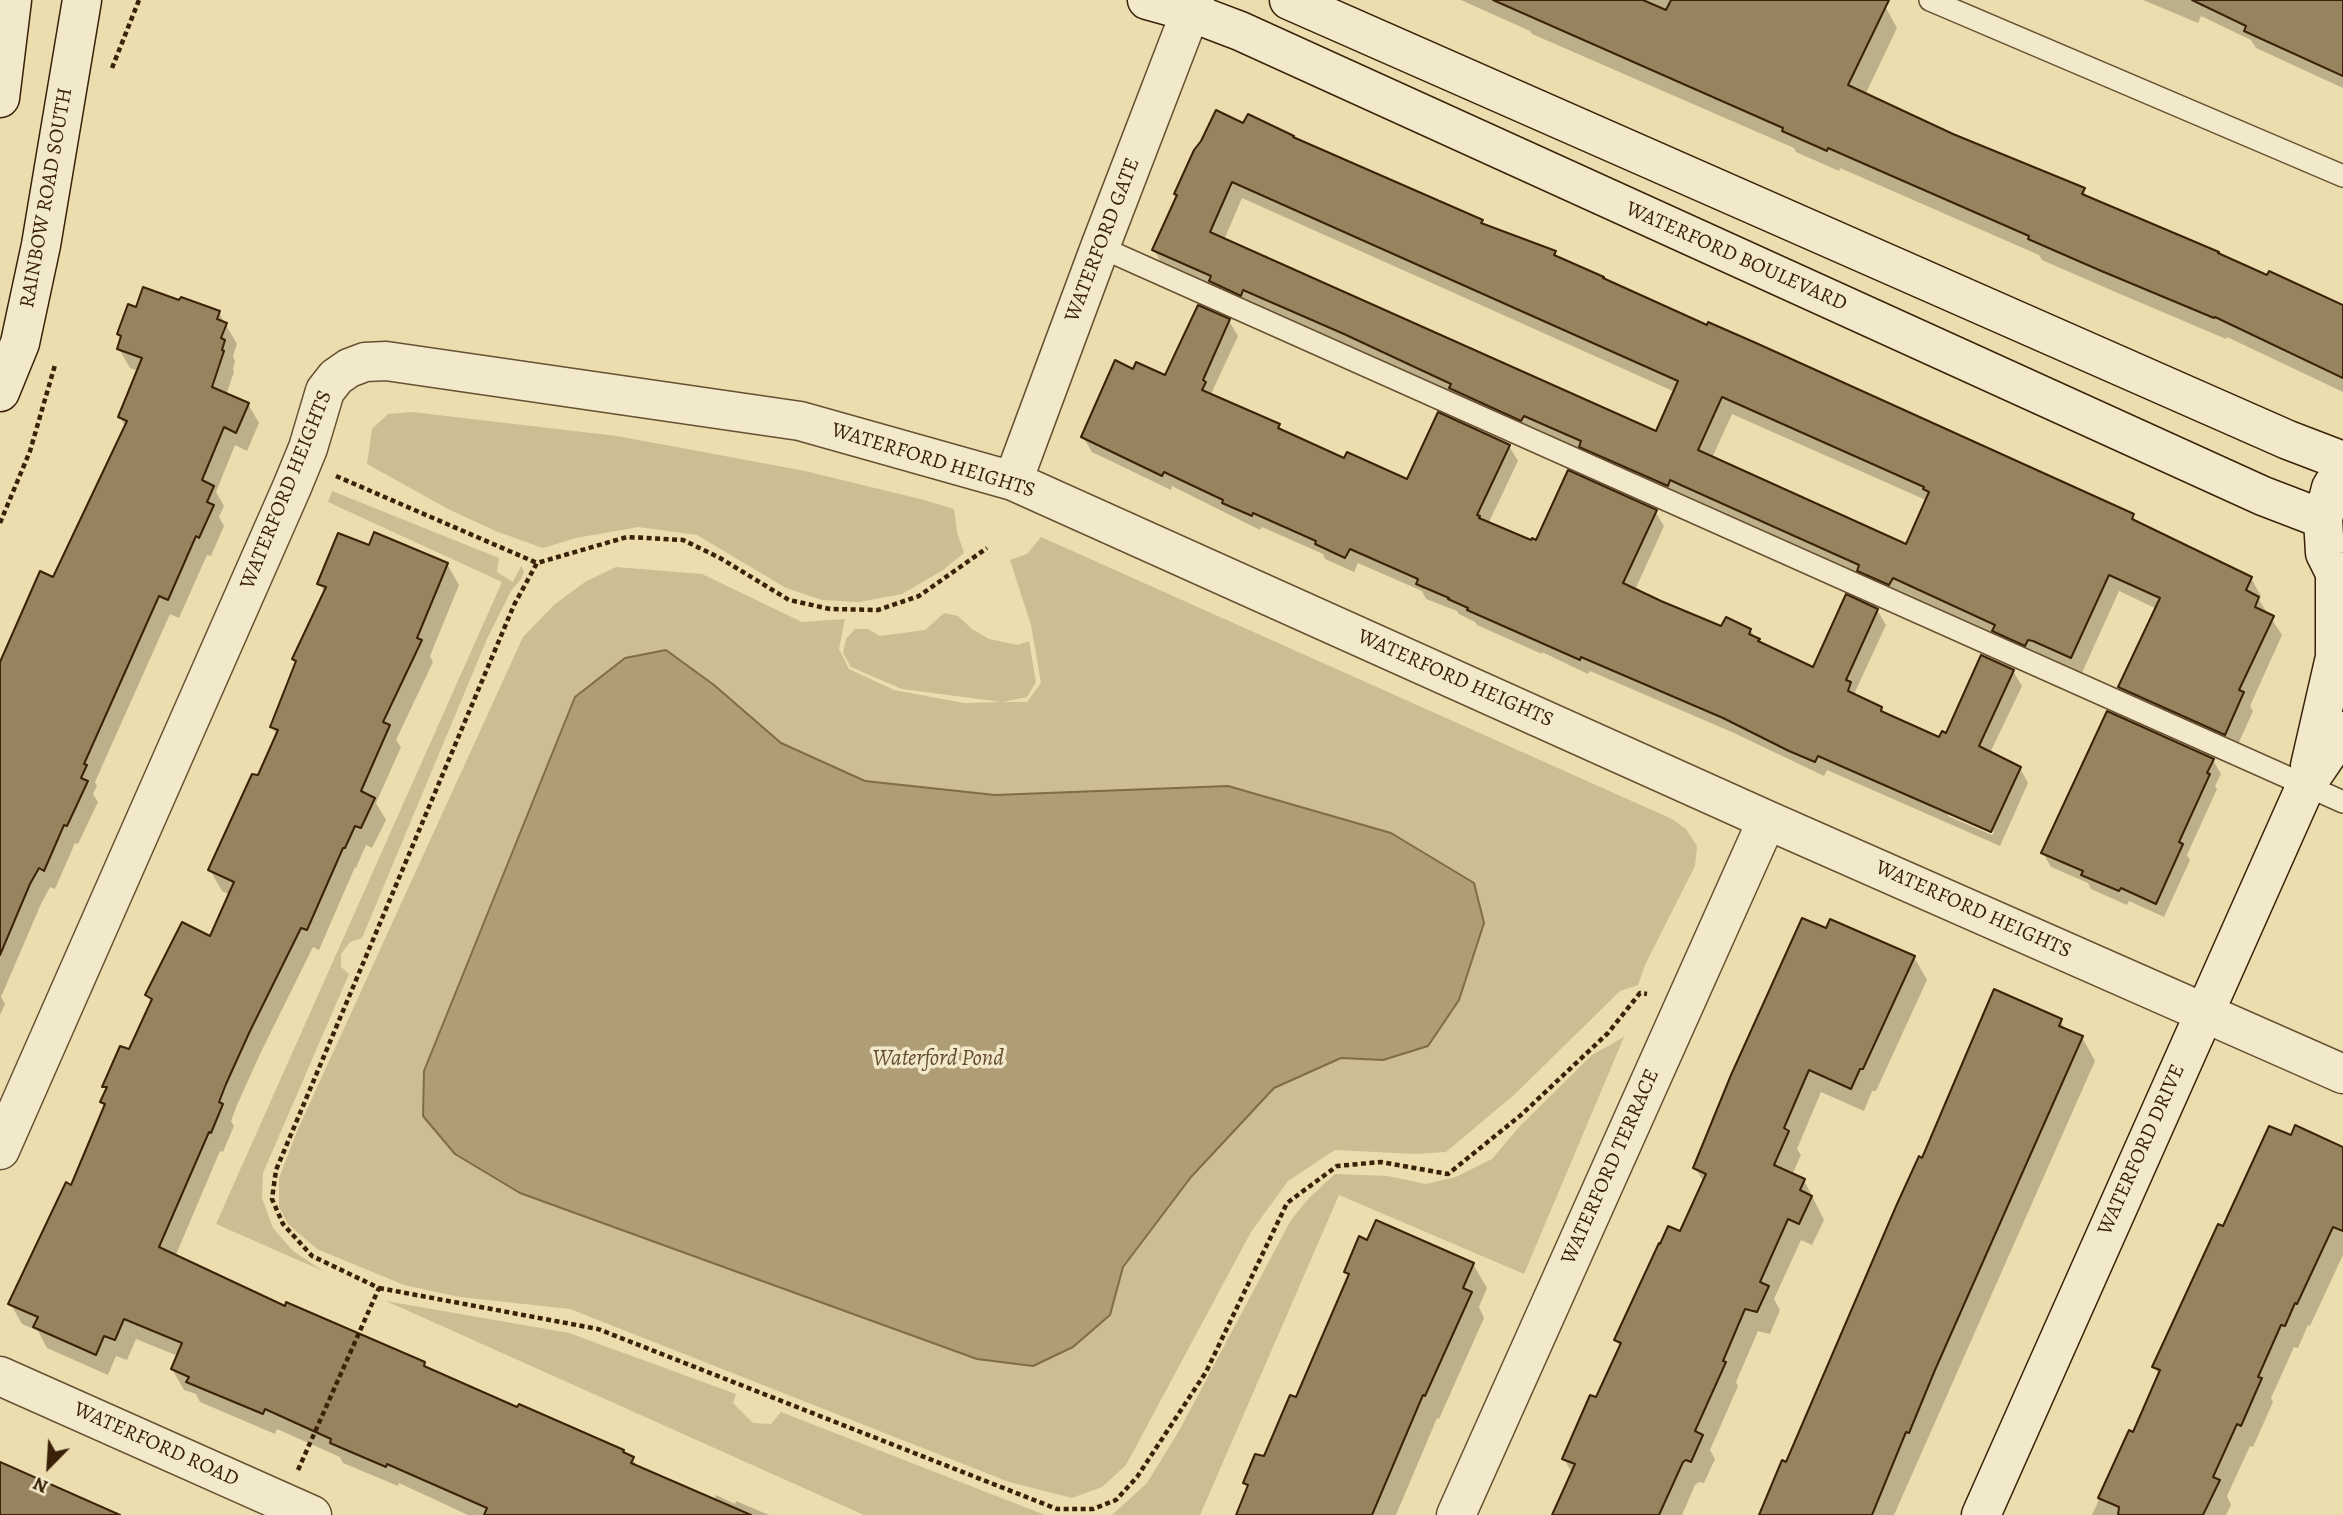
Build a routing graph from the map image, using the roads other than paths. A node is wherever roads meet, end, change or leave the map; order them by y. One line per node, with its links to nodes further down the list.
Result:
1 (12, 0): 7 (street)
2 (82, 0): 10 (street, RAINBOW ROAD SOUTH)
3 (1147, 0): 6 (street, WATERFORD BOULEVARD)
4 (1289, 0): 11 (street)
5 (1930, 0): 8 (lane)
6 (1192, 6): 9 (street, WATERFORD GATE); 14 (street, WATERFORD BOULEVARD)
7 (0, 98)
8 (2343, 176)
9 (1100, 247): 13 (street, WATERFORD GATE); 17 (lane)
10 (0, 392)
11 (2343, 461)
12 (2343, 469): 14 (street, WATERFORD DRIVE)
13 (1013, 481): 19 (street, WATERFORD HEIGHTS); 22 (street, WATERFORD HEIGHTS)
14 (2323, 519): 15 (street, WATERFORD DRIVE)
15 (2339, 582): 17 (street, WATERFORD DRIVE)
16 (2343, 731): 17 (street, WATERFORD DRIVE)
17 (2306, 785): 18 (lane); 20 (street, WATERFORD DRIVE)
18 (2343, 802)
19 (1767, 820): 20 (street, WATERFORD HEIGHTS); 25 (street, WATERFORD TERRACE)
20 (2203, 1011): 21 (street, WATERFORD HEIGHTS); 26 (street, WATERFORD DRIVE)
21 (2343, 1074)
22 (0, 1150)
23 (0, 1376): 24 (street, WATERFORD ROAD)
24 (312, 1515)
25 (1456, 1515)
26 (1981, 1515)

